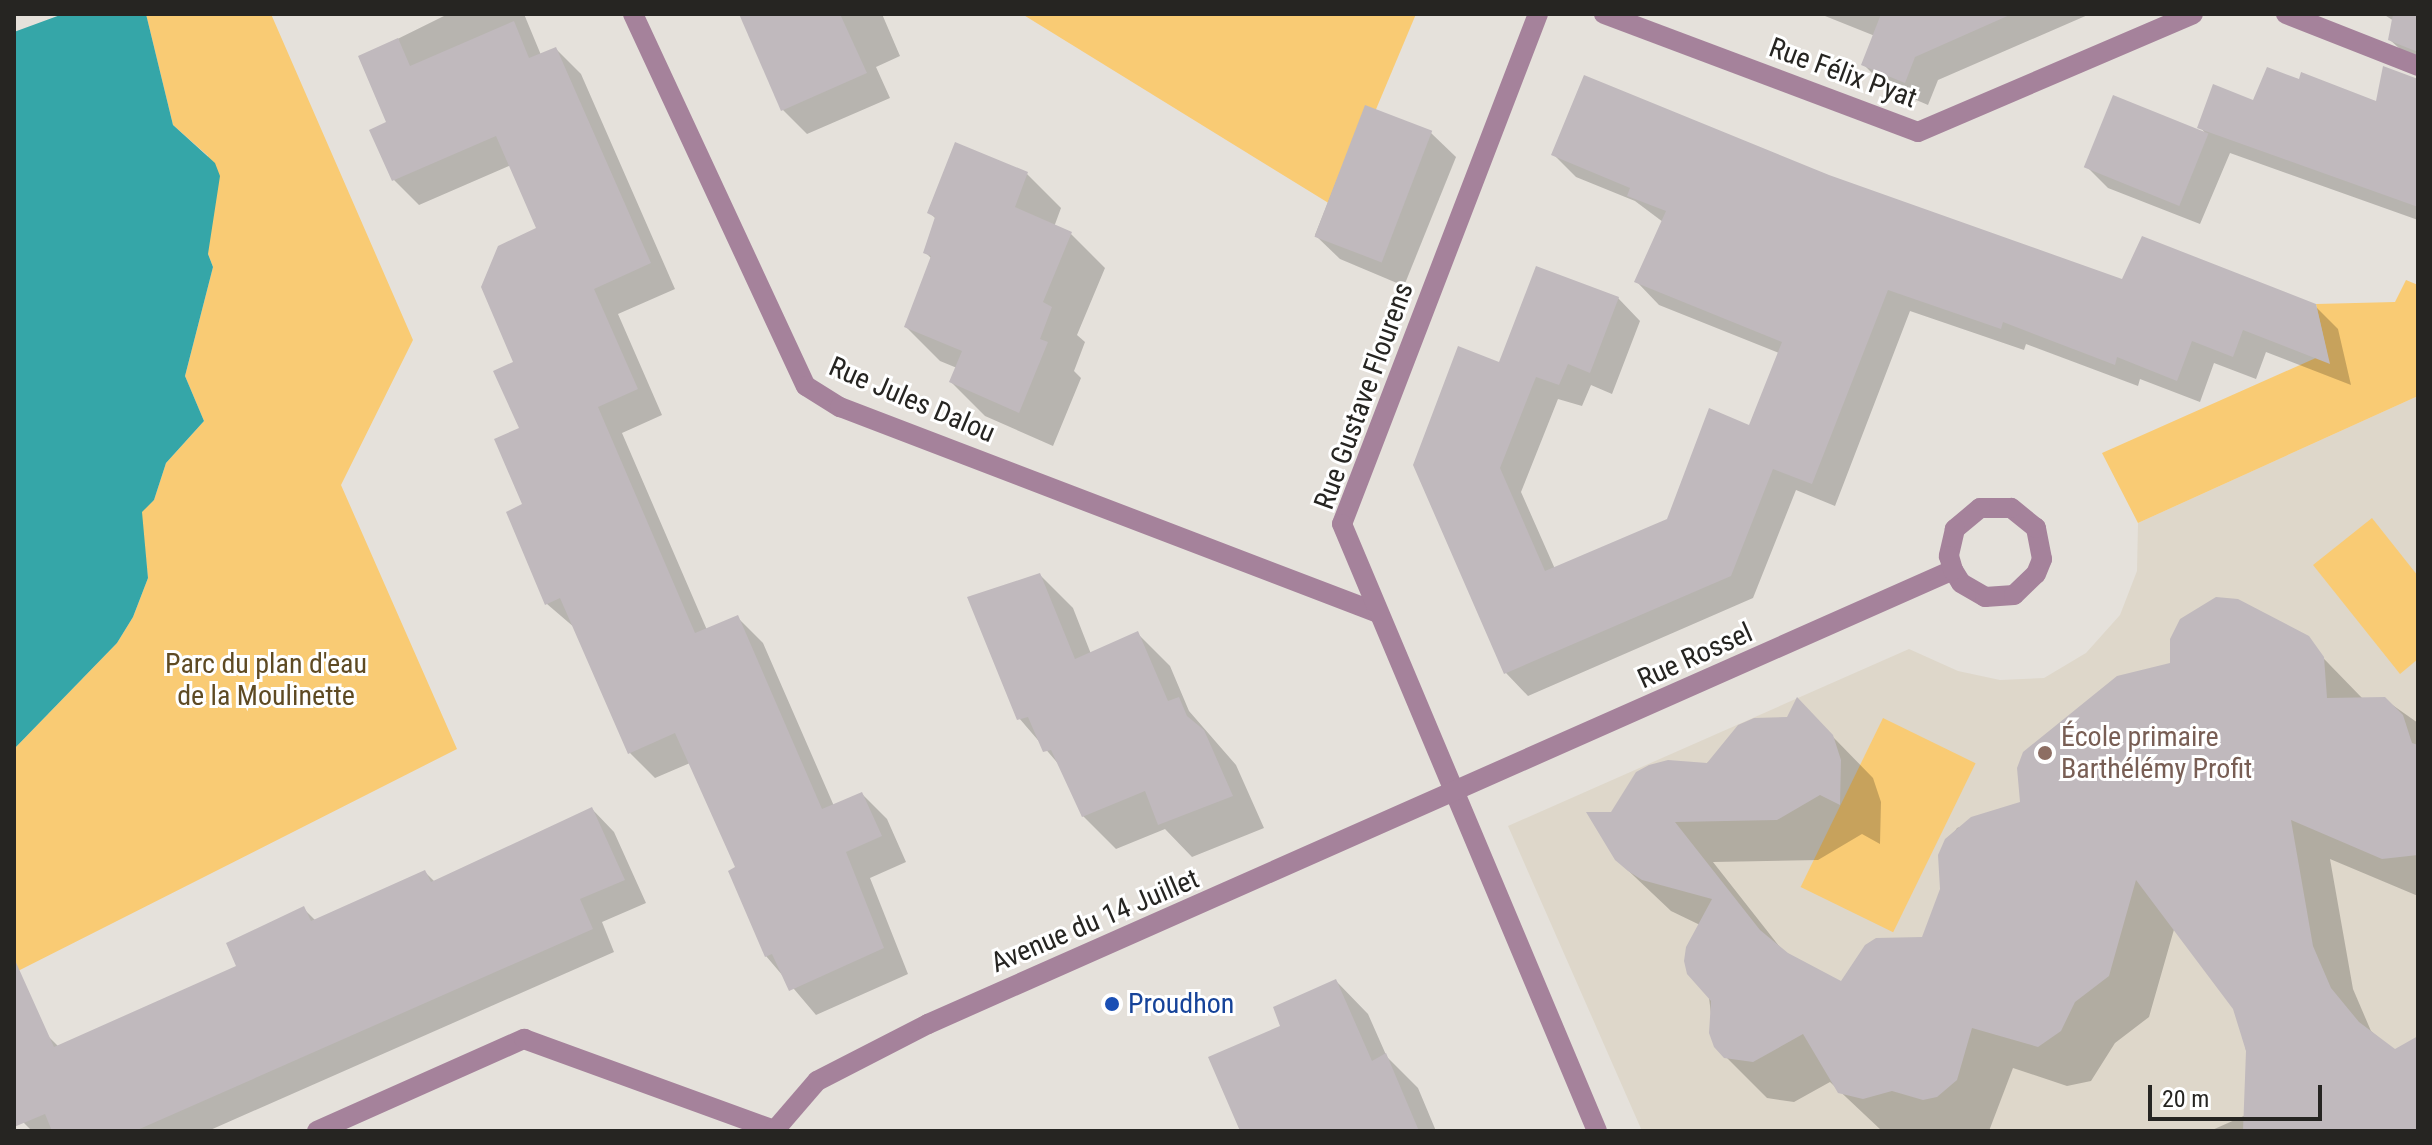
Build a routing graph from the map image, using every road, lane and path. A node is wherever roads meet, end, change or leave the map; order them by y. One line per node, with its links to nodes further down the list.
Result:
1 (633, 14): 8 (street, Rue Jules Dalou)
2 (1538, 14): 8 (street, Rue Gustave Flourens)
3 (1604, 14): 4 (street, Rue Félix Pyat)
4 (2193, 14)
5 (2286, 14): 6 (street)
6 (2418, 66)
7 (1953, 570): 7 (street); 9 (street, Rue Rossel)
8 (1378, 613): 9 (street, Rue Gustave Flourens)
9 (1459, 793): 10 (street, Avenue du 14 Juillet); 12 (street, Rue Gustave Flourens)
10 (774, 1130): 11 (street)
11 (317, 1131)
12 (1597, 1131)

